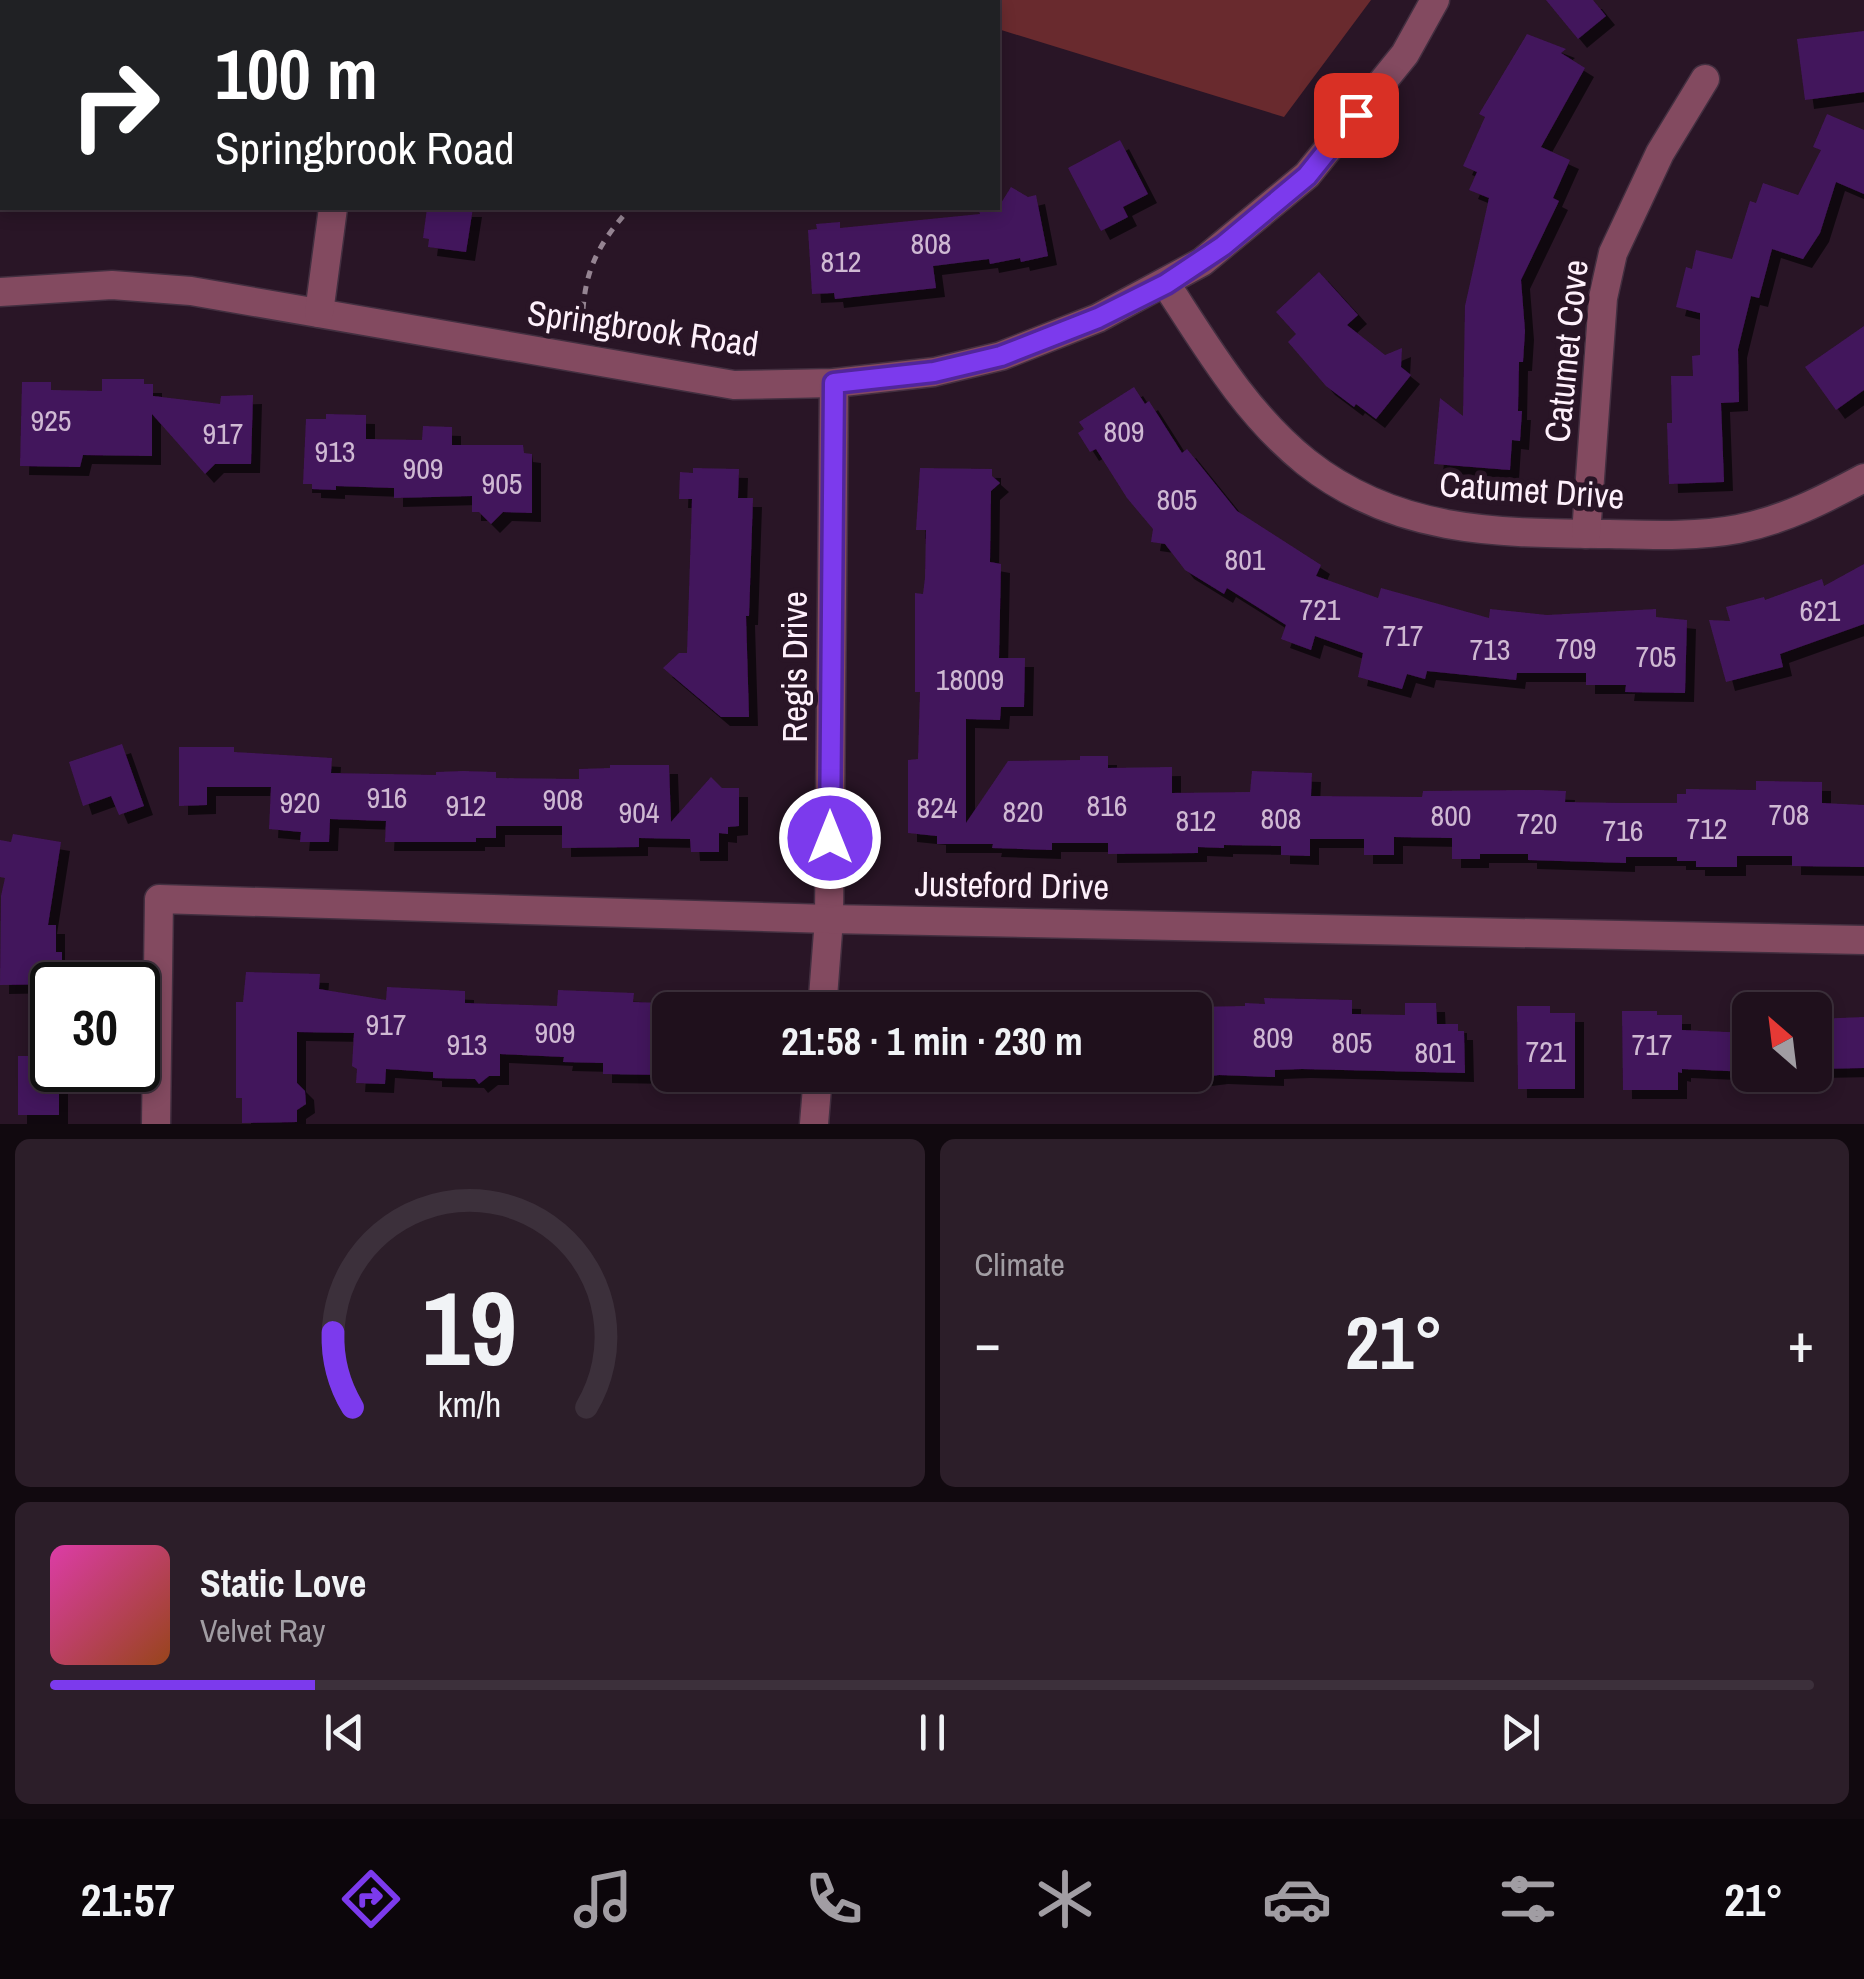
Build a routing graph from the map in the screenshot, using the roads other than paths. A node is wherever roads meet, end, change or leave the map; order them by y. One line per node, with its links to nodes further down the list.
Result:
1 (1436, 0): 4 (street, Springbrook Road)
2 (1705, 79): 9 (street, Catumet Cove)
3 (333, 210): 6 (street)
4 (1166, 284): 7 (street, Springbrook Road); 9 (street, Catumet Drive)
5 (0, 292): 6 (street, Springbrook Road)
6 (319, 313): 7 (street, Springbrook Road)
7 (834, 383): 10 (street, Regis Drive)
8 (1864, 478): 9 (street, Catumet Drive)
9 (1586, 534)
10 (830, 919): 11 (street, Justeford Drive); 12 (street, Regis Drive); 14 (street, Justeford Drive)
11 (1864, 940)
12 (824, 992)
13 (817, 1092): 15 (street)
14 (156, 1124)
15 (814, 1124)

